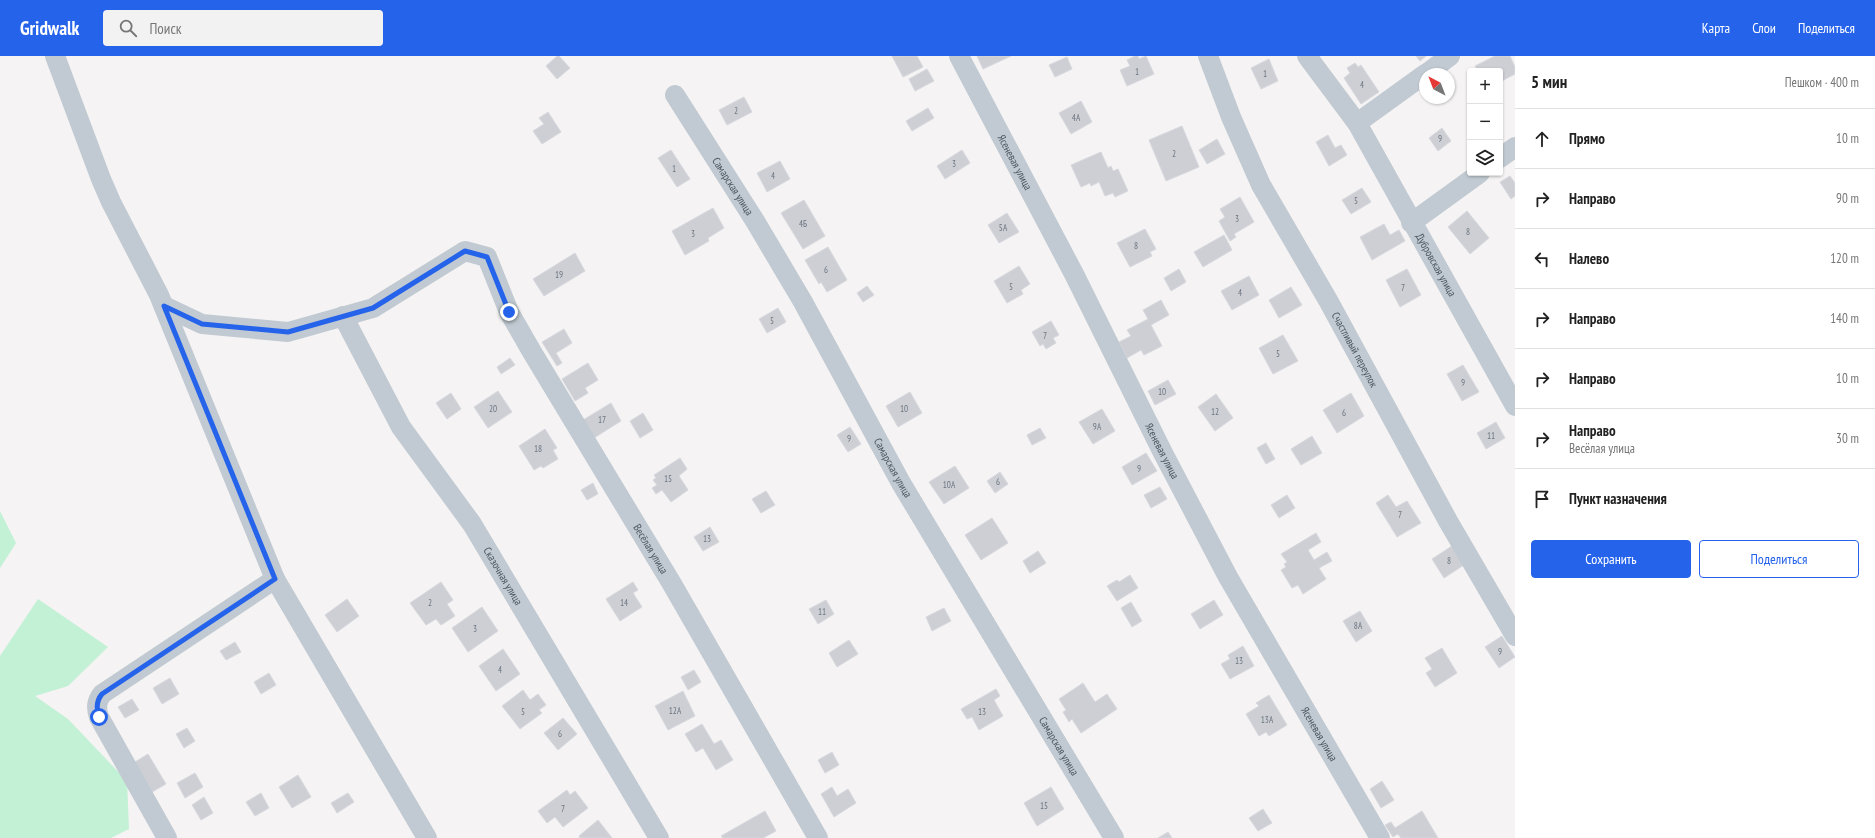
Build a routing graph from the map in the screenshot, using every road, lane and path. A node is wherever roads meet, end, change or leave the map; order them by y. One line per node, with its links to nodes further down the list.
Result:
1 (55, 56): 14 (street)
2 (959, 56): 24 (street, Ясеневая улица)
3 (1208, 56): 18 (street, Счастливый переулок)
4 (1307, 56): 9 (street, Дубровская улица)
5 (1450, 56): 6 (street)
6 (1433, 68)
7 (1419, 78): 9 (street)
8 (675, 95): 23 (street, Самарская улица)
9 (1357, 123): 13 (street, Дубровская улица)
10 (1515, 147): 11 (street)
11 (1503, 156)
12 (1476, 176): 13 (street)
13 (1411, 223): 16 (street, Дубровская улица)
14 (164, 306): 15 (street); 17 (street)
15 (343, 316): 21 (street, Сказочная улица); 22 (street, Весёлая улица)
16 (1515, 406)
17 (275, 579): 19 (street); 20 (street)
18 (1515, 636)
19 (167, 838)
20 (427, 838)
21 (658, 838)
22 (818, 838)
23 (1114, 838)
24 (1380, 838)

